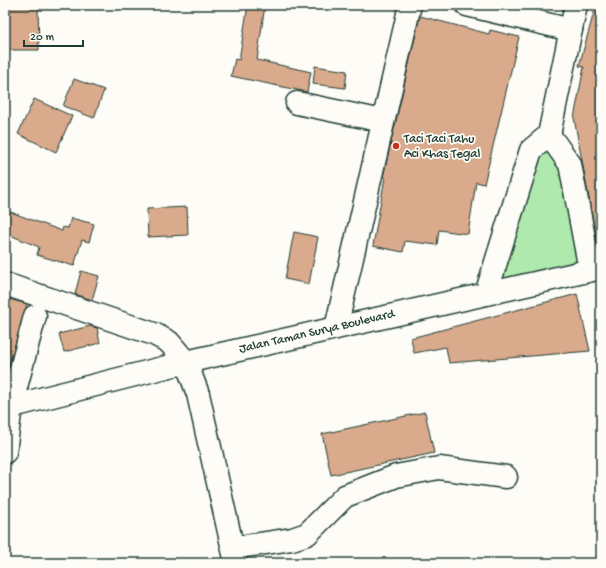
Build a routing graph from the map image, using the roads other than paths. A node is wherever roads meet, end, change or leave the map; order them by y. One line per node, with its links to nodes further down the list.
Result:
1 (410, 5): 6 (street)
2 (467, 5): 4 (street)
3 (576, 5): 4 (street)
4 (571, 30): 7 (street)
5 (296, 103): 6 (street)
6 (383, 121): 12 (street)
7 (549, 135): 8 (street); 10 (street)
8 (596, 269): 10 (street, Jalan Taman Surya Boulevard)
9 (5, 284): 13 (street)
10 (486, 294): 12 (street, Jalan Taman Surya Boulevard)
11 (35, 316): 14 (street)
12 (336, 328): 13 (street, Jalan Taman Surya Boulevard)
13 (186, 362): 14 (street, Jalan Taman Surya Boulevard); 17 (street)
14 (8, 407): 15 (street)
15 (5, 452)
16 (506, 477): 17 (street)
17 (235, 555)

